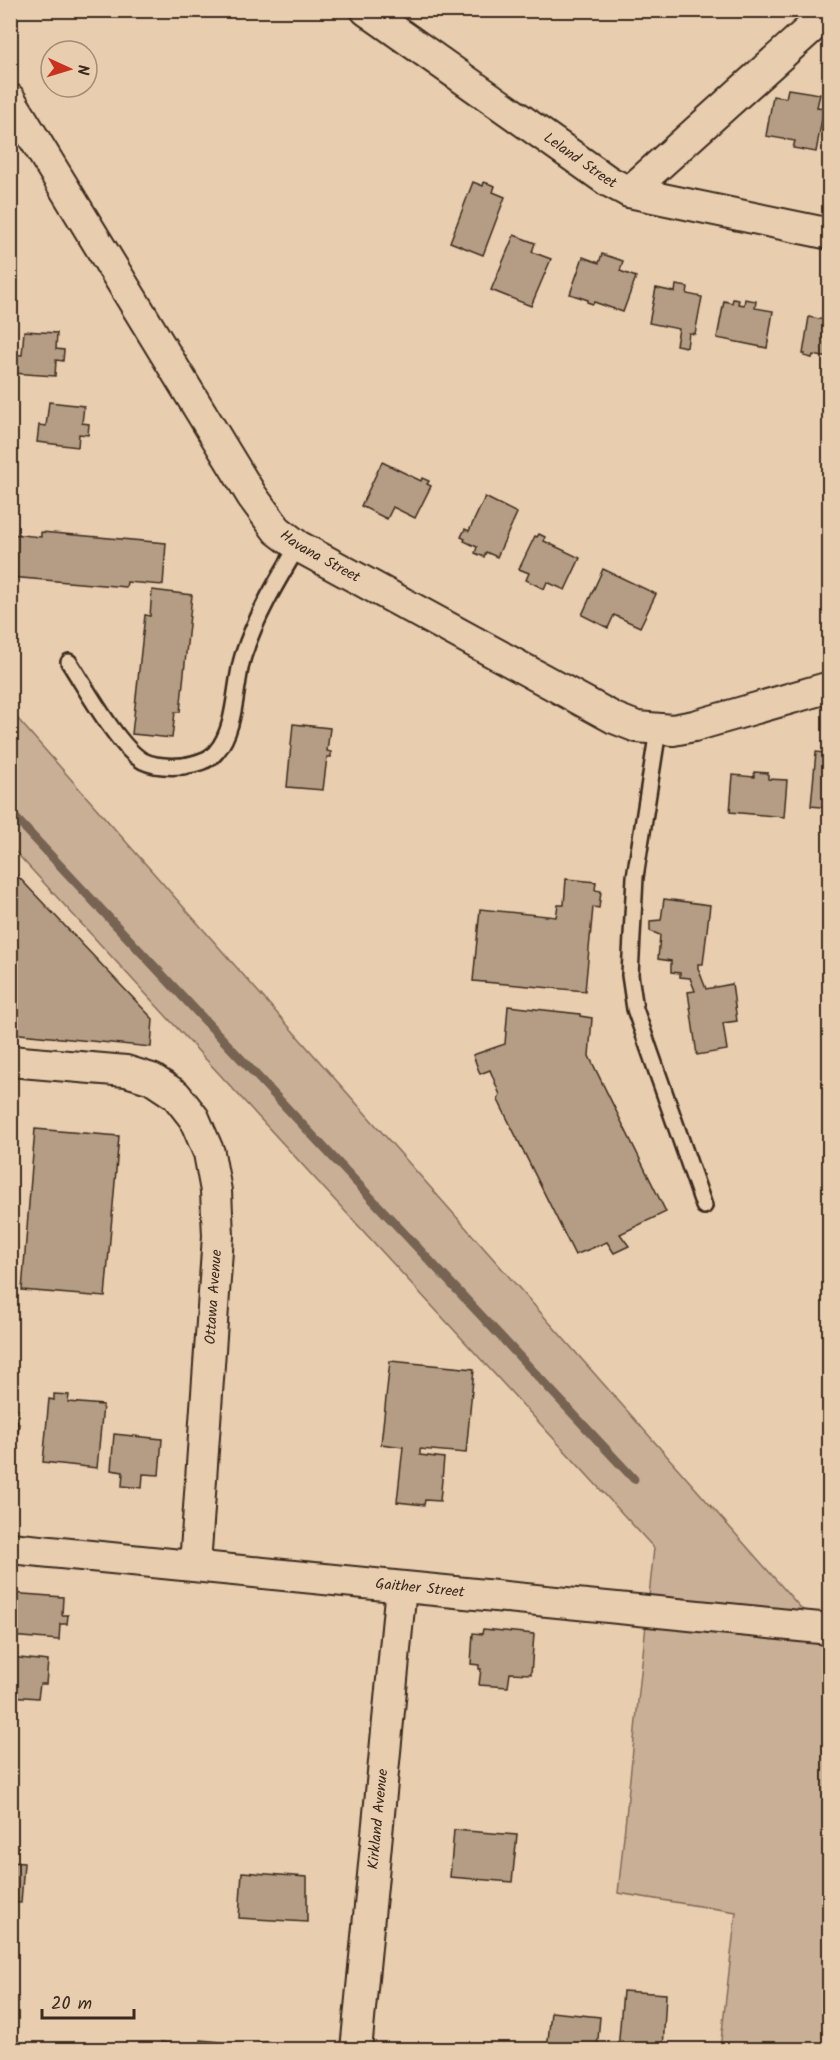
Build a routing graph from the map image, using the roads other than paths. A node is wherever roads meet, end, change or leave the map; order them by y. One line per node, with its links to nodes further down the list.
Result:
1 (366, 10): 4 (street, Leland Street)
2 (830, 11): 4 (street)
3 (10, 99): 6 (street, Havana Street)
4 (629, 192): 5 (street, Leland Street)
5 (830, 234)
6 (298, 546): 7 (lane); 9 (street, Havana Street)
7 (69, 662)
8 (830, 687): 9 (street, Havana Street)
9 (658, 730): 11 (lane)
10 (10, 1061): 13 (street, Ottawa Avenue)
11 (704, 1206)
12 (10, 1548): 13 (street, Gaither Street)
13 (195, 1565): 14 (street, Gaither Street)
14 (401, 1587): 15 (street, Gaither Street); 16 (street, Kirkland Avenue)
15 (830, 1629)
16 (356, 2049)

